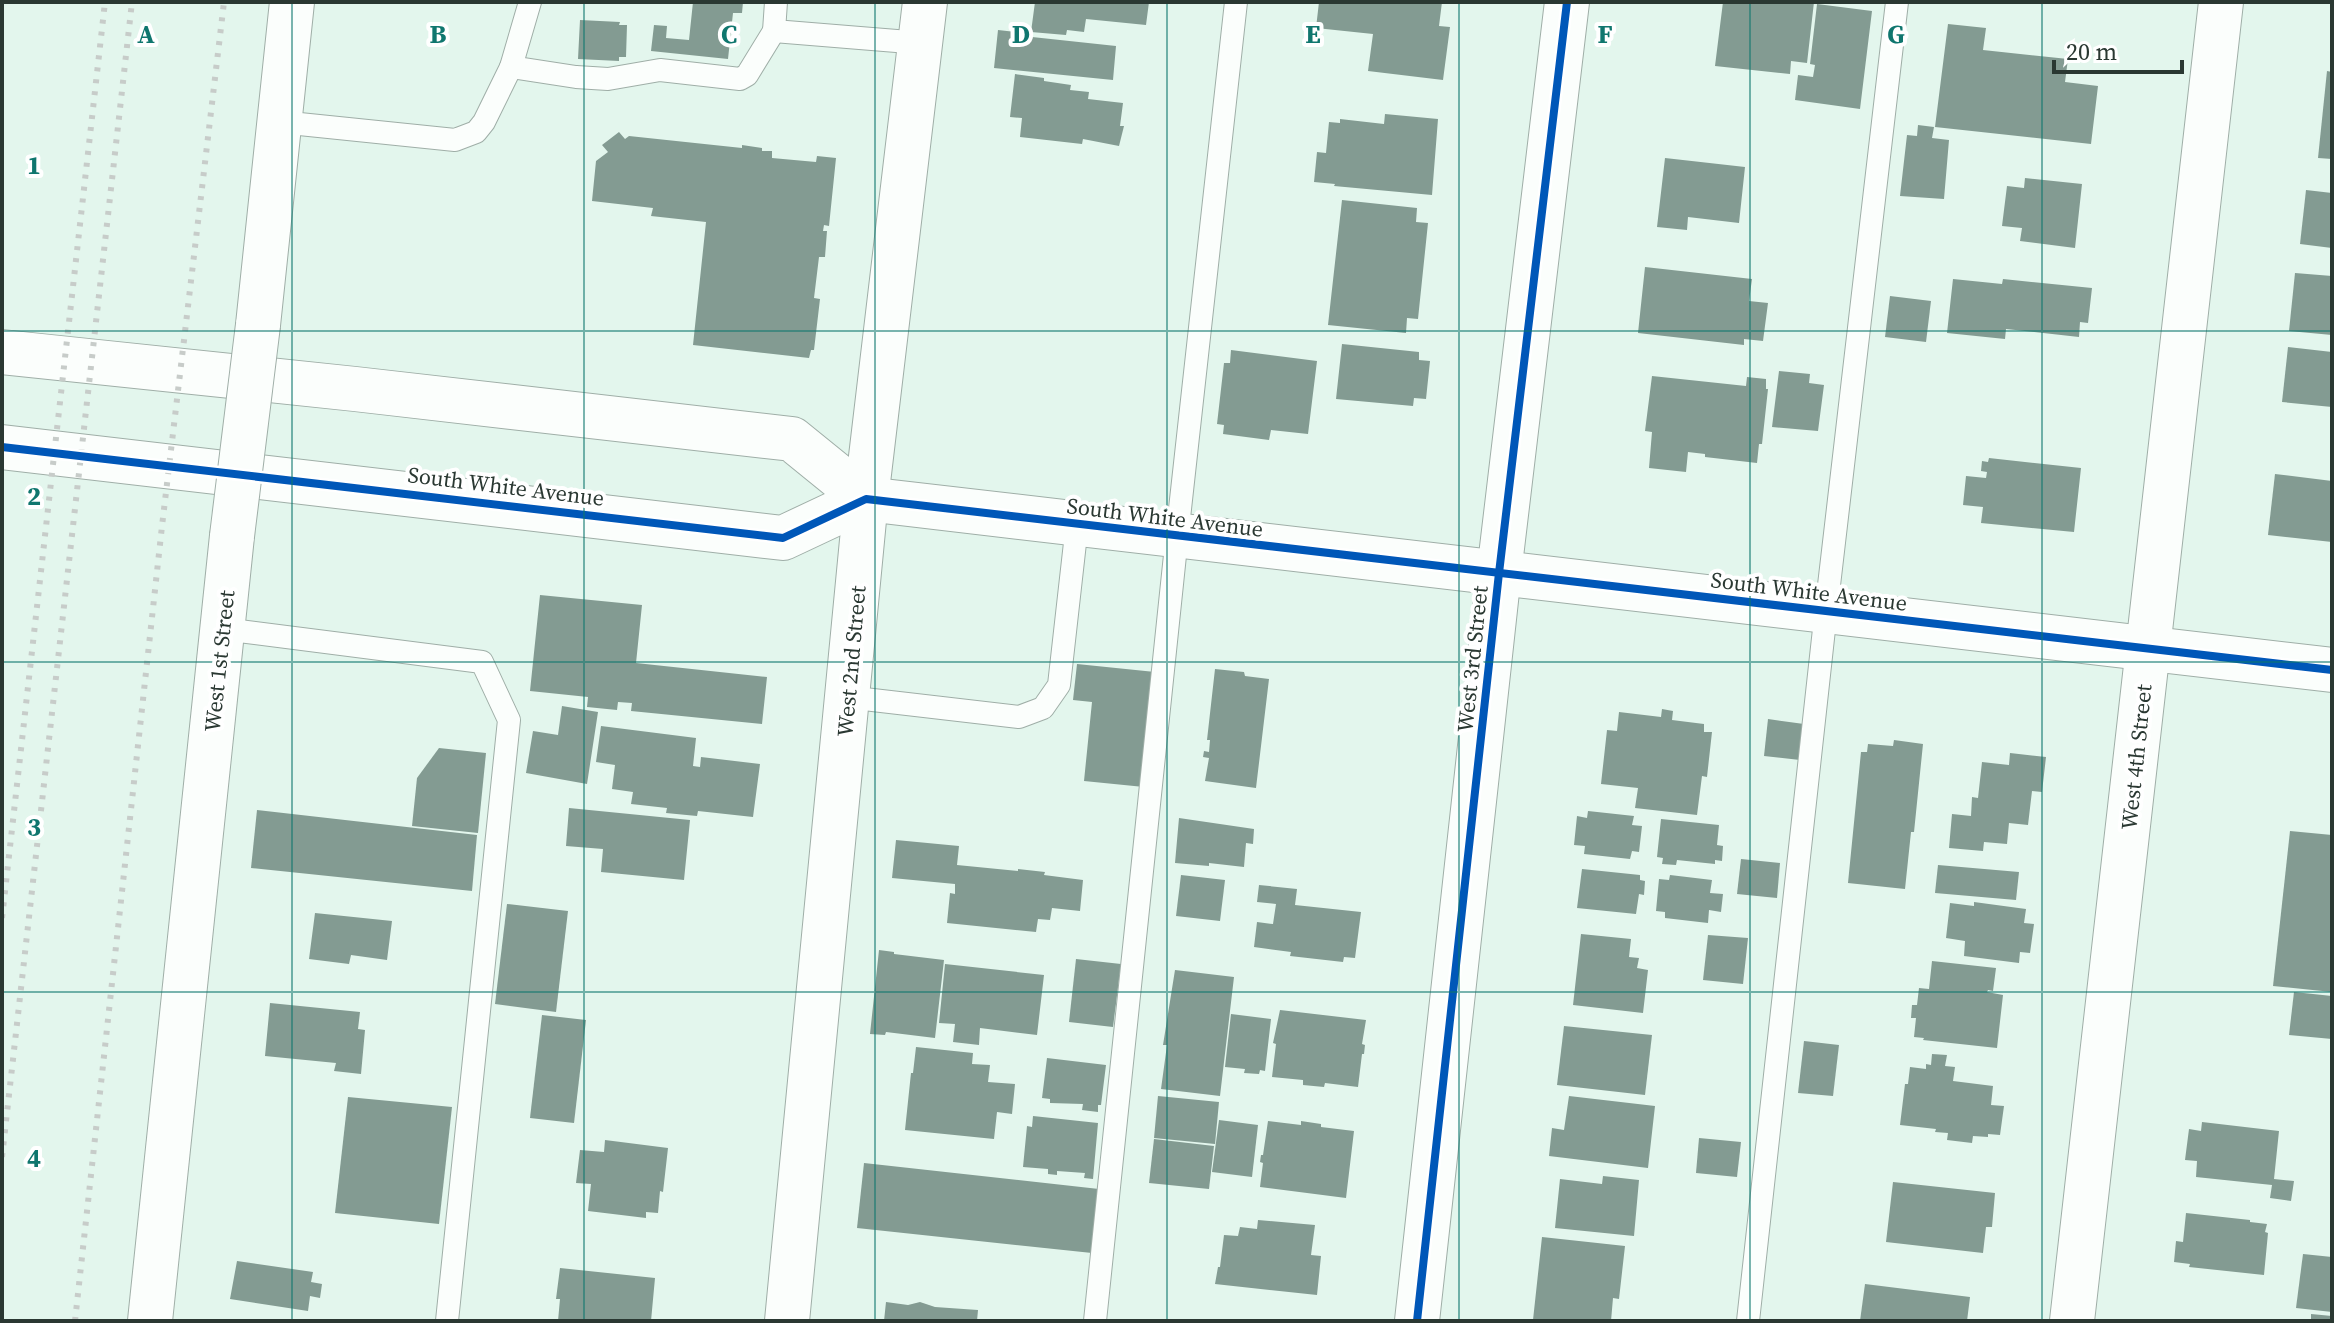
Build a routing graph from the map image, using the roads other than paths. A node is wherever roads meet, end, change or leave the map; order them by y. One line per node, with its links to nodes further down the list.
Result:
1 (292, 2): 11 (street, West 1st Street)
2 (530, 2): 10 (lane)
3 (776, 2): 9 (lane)
4 (1236, 2): 16 (lane)
5 (1567, 2): 17 (street, West 3rd Street)
6 (1897, 2): 18 (lane)
7 (2221, 2): 20 (street, West 4th Street)
8 (923, 23): 9 (lane); 14 (street, West 2nd Street)
9 (774, 31): 10 (lane)
10 (511, 67): 11 (lane)
11 (280, 122): 19 (street, West 1st Street, bridge)
12 (2, 352): 14 (street)
13 (2, 447): 14 (street, South White Avenue)
14 (866, 499): 15 (street, South White Avenue); 22 (street, West 2nd Street)
15 (1077, 525): 16 (street, South White Avenue); 22 (lane)
16 (1177, 536): 17 (street, South White Avenue); 26 (lane)
17 (1499, 573): 18 (street, South White Avenue); 27 (street, West 3rd Street)
18 (1826, 611): 20 (street, South White Avenue); 28 (lane)
19 (223, 629): 23 (street, West 1st Street); 24 (lane)
20 (2149, 649): 21 (street, South White Avenue); 29 (street, West 4th Street)
21 (2332, 670)
22 (847, 697): 25 (street, West 2nd Street)
23 (150, 1321)
24 (447, 1321)
25 (787, 1321)
26 (1095, 1321)
27 (1417, 1321)
28 (1748, 1321)
29 (2072, 1321)

